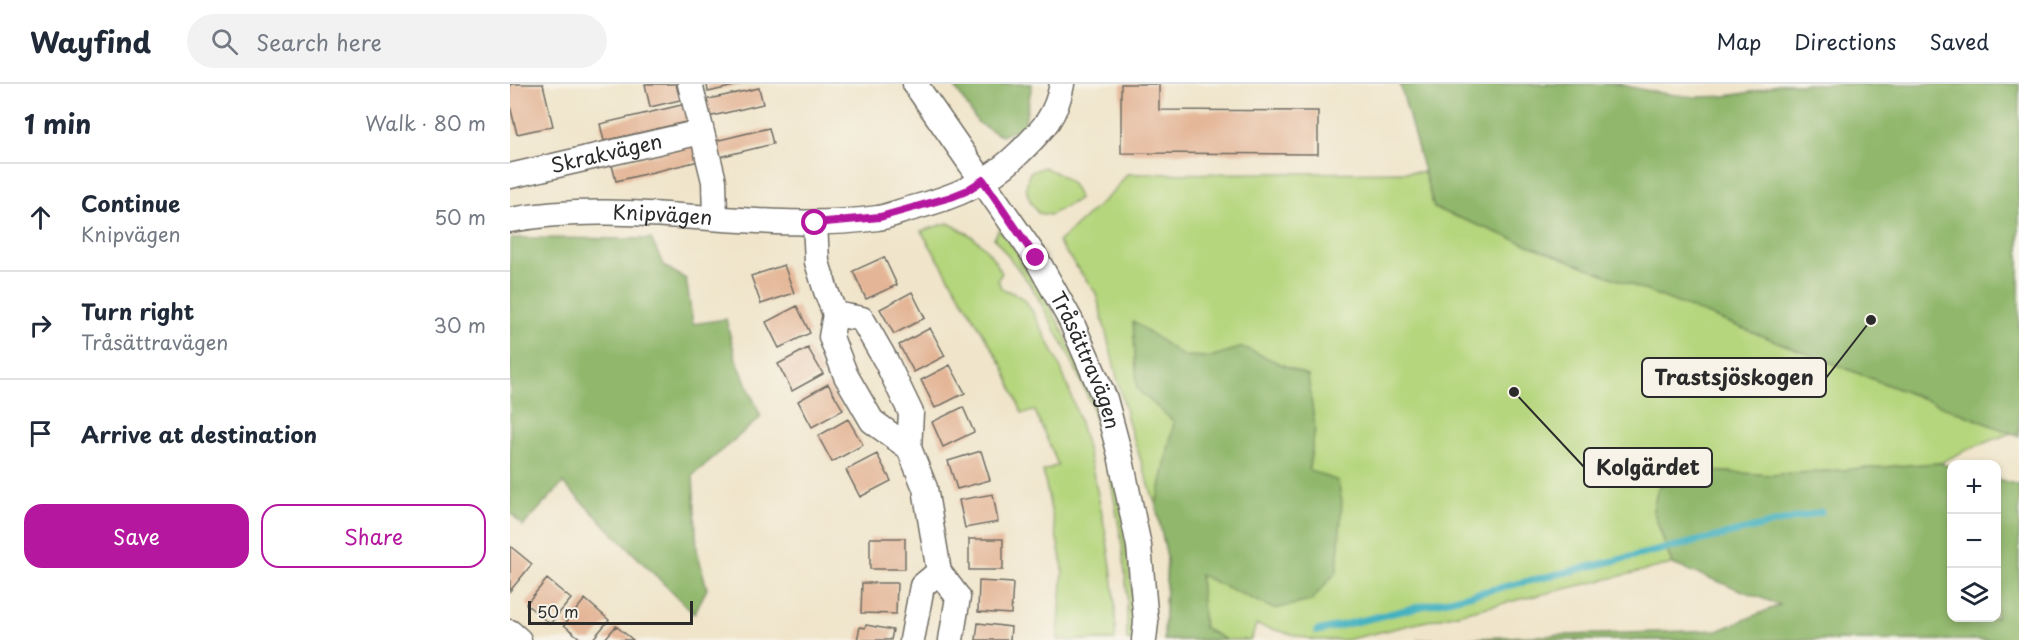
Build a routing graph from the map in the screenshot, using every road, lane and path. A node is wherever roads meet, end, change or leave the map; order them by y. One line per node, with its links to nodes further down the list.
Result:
1 (690, 84): 4 (street)
2 (915, 84): 6 (street, Tråsättravägen)
3 (1062, 84): 6 (street, Knipvägen)
4 (701, 132): 5 (street, Skrakvägen); 7 (street)
5 (511, 172)
6 (983, 180): 9 (street, Knipvägen); 17 (street, Tråsättravägen)
7 (715, 217): 8 (street, Knipvägen); 9 (street, Knipvägen)
8 (510, 220)
9 (815, 223): 10 (street)
10 (835, 314): 11 (street); 11 (street)
11 (909, 448): 12 (street)
12 (939, 572): 15 (street); 16 (street)
13 (510, 632): 14 (street)
14 (519, 640)
15 (912, 640)
16 (951, 640)
17 (1144, 640)

